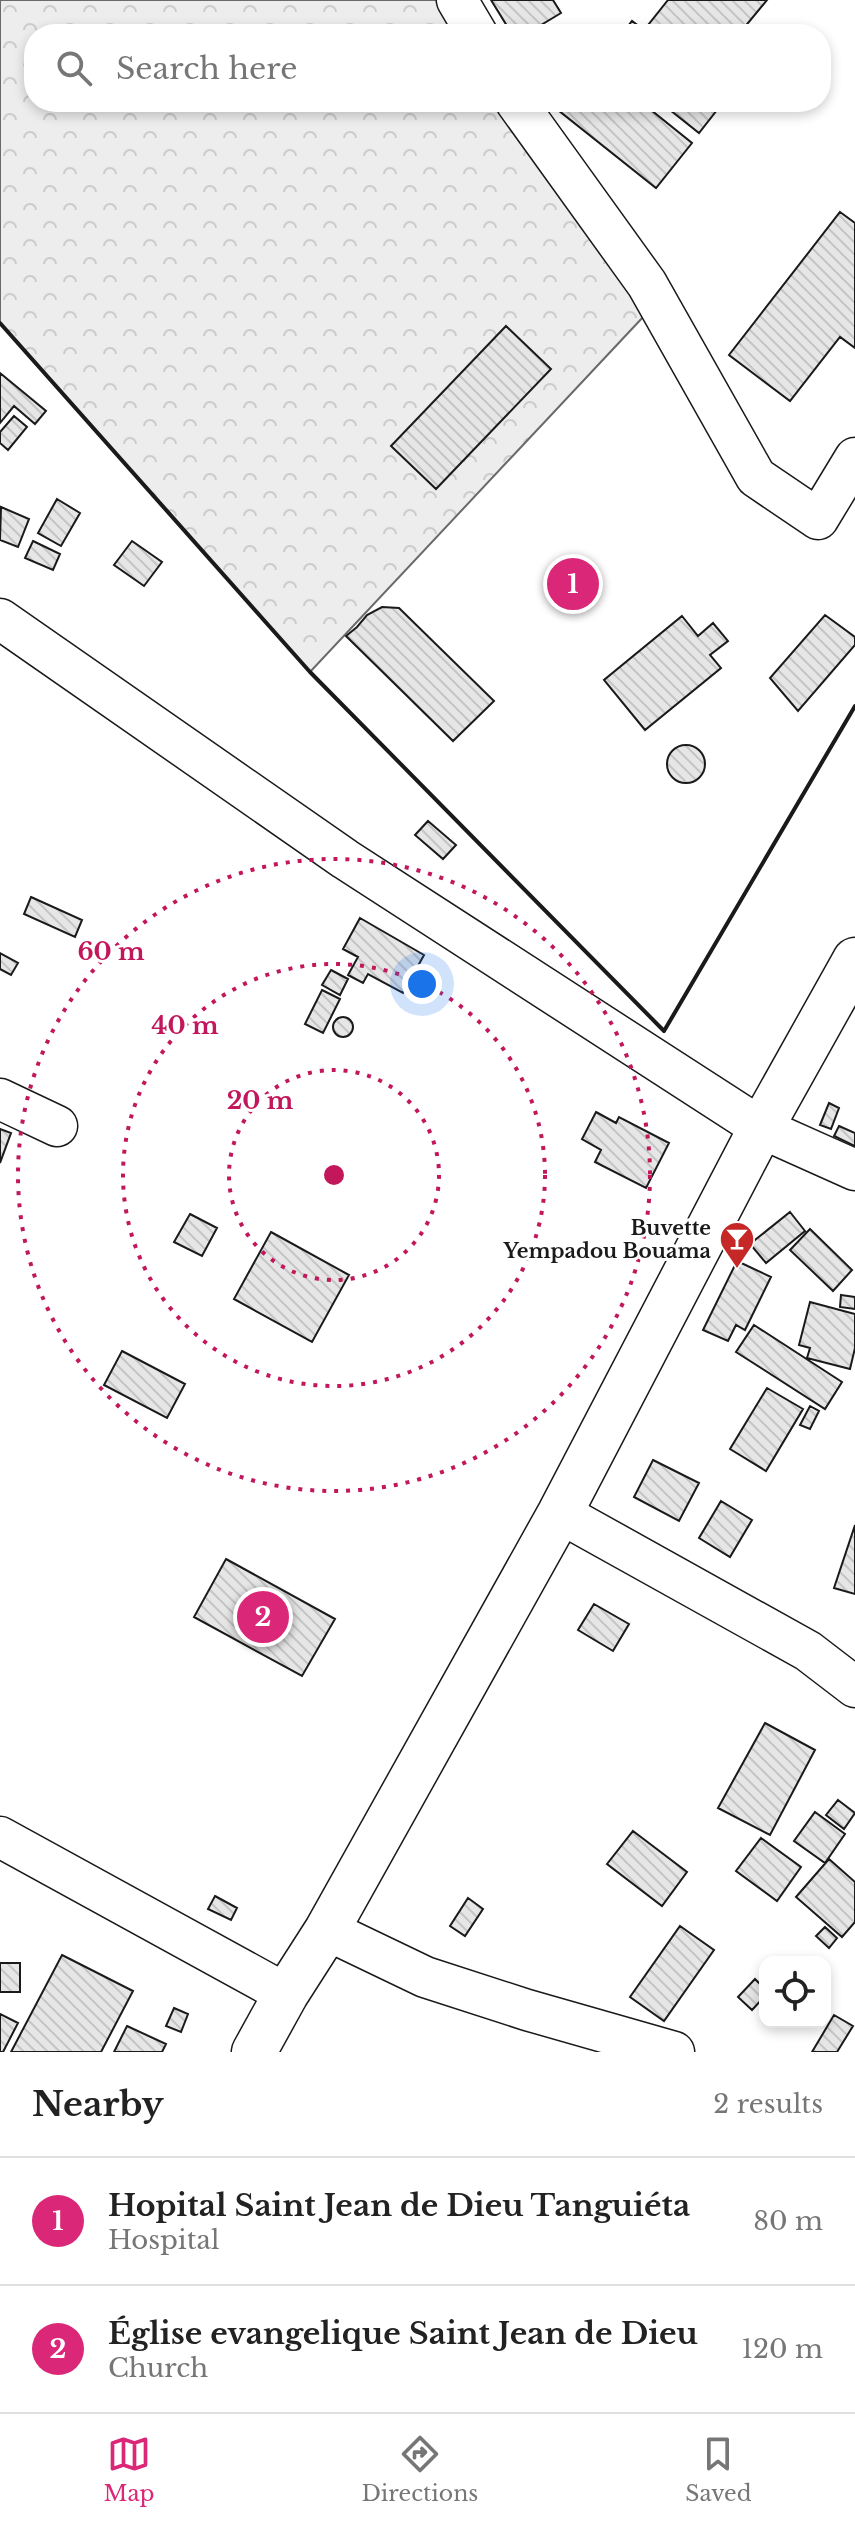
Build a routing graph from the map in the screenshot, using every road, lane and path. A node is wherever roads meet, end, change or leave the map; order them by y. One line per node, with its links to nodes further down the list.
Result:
1 (457, 0): 2 (street)
2 (471, 24)
3 (523, 112): 4 (street)
4 (855, 458)
5 (0, 619): 9 (street)
6 (855, 960): 9 (main road)
7 (0, 1099): 8 (street)
8 (57, 1126)
9 (761, 1128): 10 (street); 11 (main road)
10 (855, 1170)
11 (560, 1513): 12 (street); 14 (main road)
12 (855, 1687)
13 (0, 1837): 15 (street)
14 (327, 1930): 15 (main road); 17 (street)
15 (286, 1994): 16 (main road)
16 (254, 2052)
17 (674, 2052)

